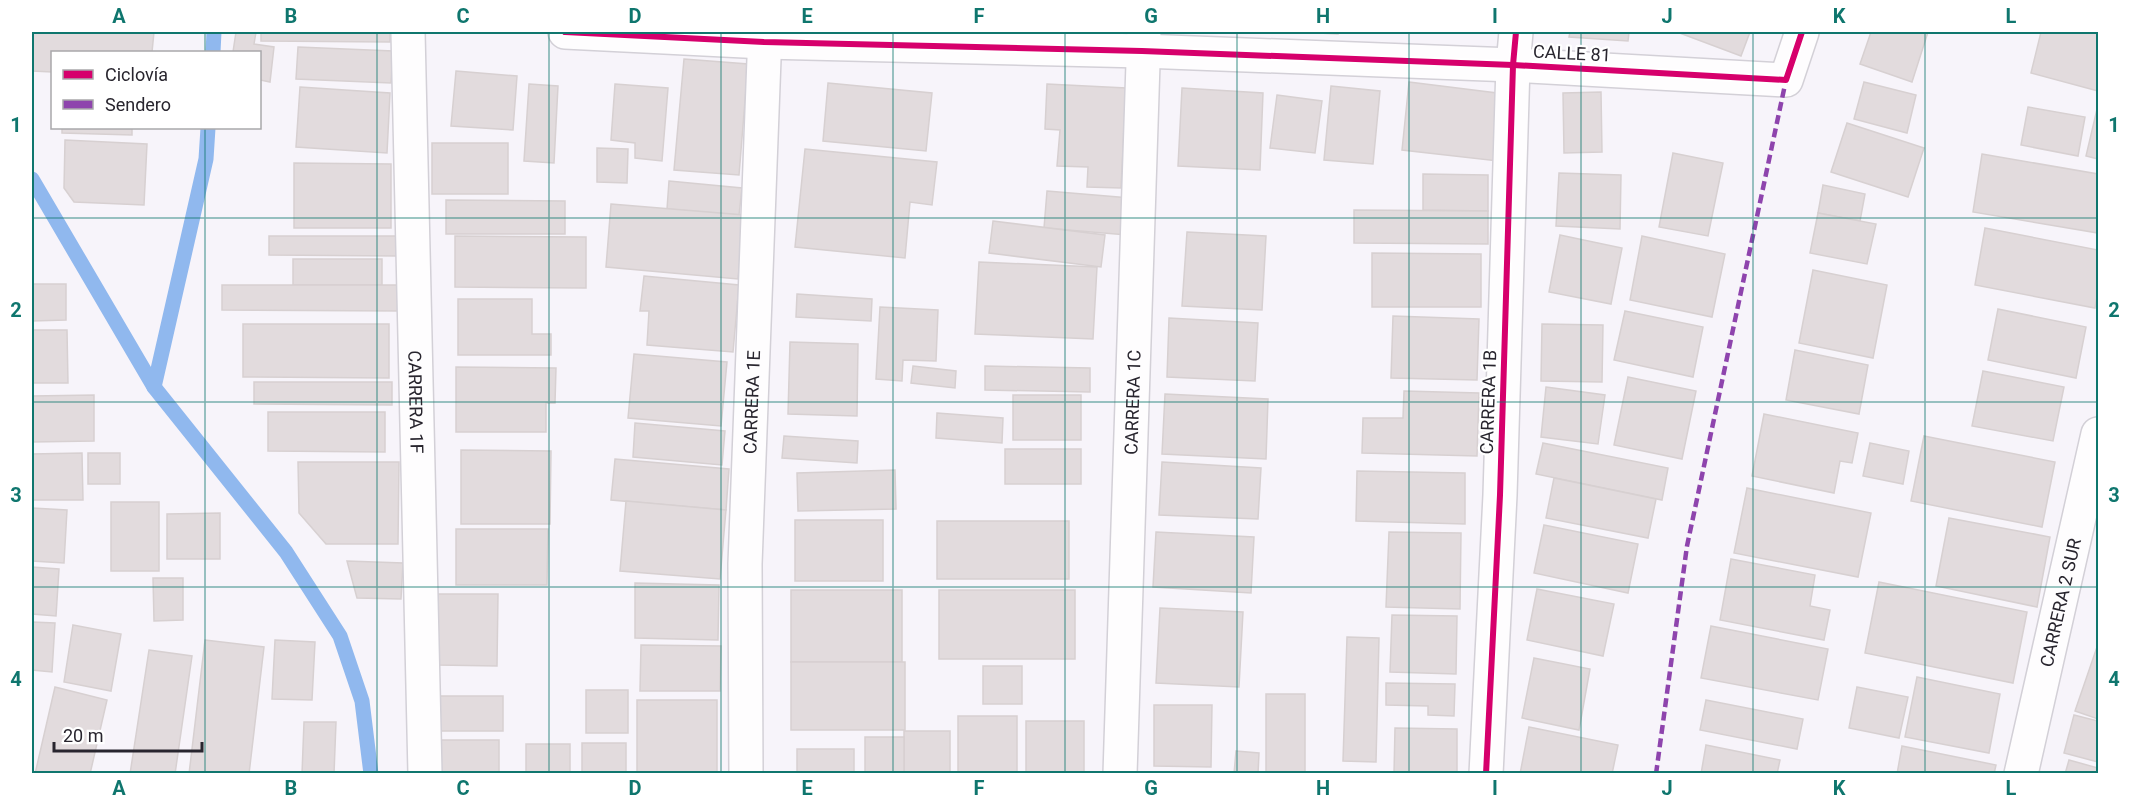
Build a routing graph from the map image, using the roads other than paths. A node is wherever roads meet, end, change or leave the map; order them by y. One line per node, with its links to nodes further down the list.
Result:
1 (408, 32): 9 (street, CARRERA 1F)
2 (565, 32): 5 (street, CALLE 81)
3 (1516, 32): 7 (street, CARRERA 1B)
4 (1802, 32): 7 (street, CALLE 81)
5 (765, 37): 6 (street, CALLE 81); 10 (street, CARRERA 1E)
6 (1143, 41): 7 (street, CALLE 81); 11 (street, CARRERA 1C)
7 (1512, 65): 12 (street, CARRERA 1B)
8 (2098, 434): 13 (street, CARRERA 2 SUR)
9 (425, 774)
10 (746, 774)
11 (1120, 774)
12 (1486, 774)
13 (2021, 774)

